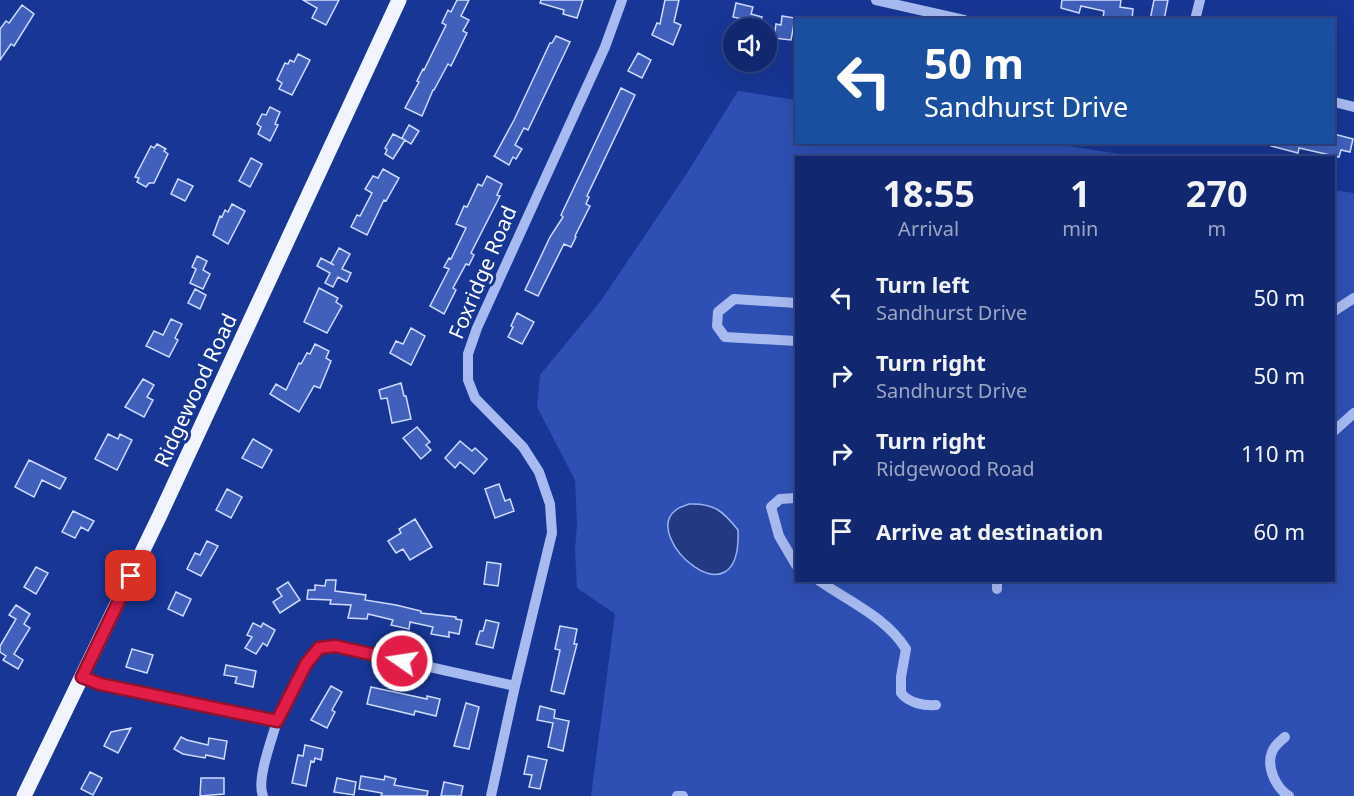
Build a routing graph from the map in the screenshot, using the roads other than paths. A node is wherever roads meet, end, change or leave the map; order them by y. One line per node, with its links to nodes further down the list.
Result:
1 (399, 0): 18 (main road, Ridgewood Road)
2 (622, 0): 19 (street, Foxridge Road)
3 (876, 0): 5 (street)
4 (1200, 0): 6 (street)
5 (955, 18)
6 (1196, 18)
7 (1335, 102): 8 (street)
8 (1354, 107)
9 (1354, 298): 11 (street)
10 (795, 303): 12 (street)
11 (1335, 310)
12 (795, 341)
13 (1354, 413): 14 (street)
14 (1335, 430)
15 (795, 498): 16 (street)
16 (795, 563)
17 (821, 582): 20 (street)
18 (82, 677): 21 (street); 23 (main road, Ridgewood Road)
19 (515, 686): 21 (street); 25 (street, Foxridge Road)
20 (936, 705)
21 (277, 721): 24 (street)
22 (1285, 737): 28 (street)
23 (24, 796)
24 (263, 796)
25 (491, 796)
26 (677, 796): 27 (street)
27 (683, 796)
28 (1289, 796)

